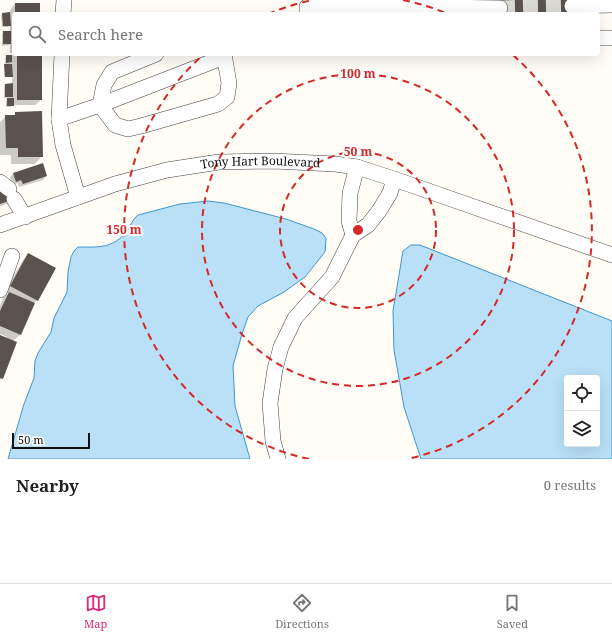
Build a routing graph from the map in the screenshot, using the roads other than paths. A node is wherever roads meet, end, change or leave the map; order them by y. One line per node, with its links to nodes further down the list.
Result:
1 (64, 0): 7 (street)
2 (423, 3): 5 (street); 6 (street)
3 (612, 5): 4 (street)
4 (572, 6)
5 (308, 7)
6 (500, 8)
7 (63, 12)
8 (600, 38): 9 (street)
9 (612, 38)
10 (62, 56): 14 (street)
11 (151, 56): 13 (street)
12 (224, 56): 13 (street); 13 (street)
13 (100, 105): 14 (street)
14 (60, 119): 18 (street)
15 (356, 167): 16 (street, Tony Hart Boulevard); 18 (street, Tony Hart Boulevard); 21 (street)
16 (394, 179): 21 (street); 22 (street, Tony Hart Boulevard)
17 (8, 190): 19 (street)
18 (78, 197): 19 (street, Tony Hart Boulevard)
19 (25, 217): 20 (street, Tony Hart Boulevard)
20 (0, 225)
21 (353, 234): 25 (street)
22 (612, 255)
23 (12, 256): 24 (street)
24 (0, 290)
25 (278, 459)

